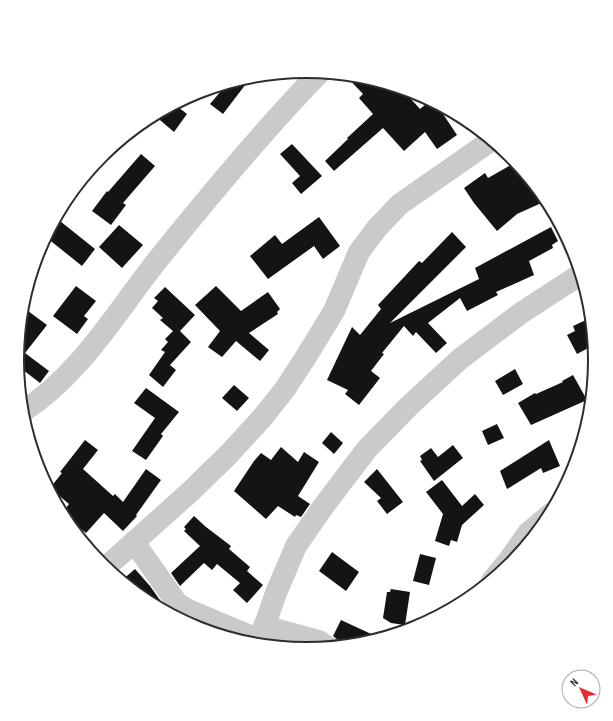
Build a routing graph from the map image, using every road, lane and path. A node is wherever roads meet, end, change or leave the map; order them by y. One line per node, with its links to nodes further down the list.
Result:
1 (314, 78): 4 (street)
2 (487, 143): 6 (street)
3 (576, 277): 9 (street)
4 (28, 408)
5 (533, 529): 7 (street)
6 (134, 542): 8 (street); 9 (street)
7 (516, 550)
8 (110, 563)
9 (261, 637): 10 (street)
10 (321, 642)

